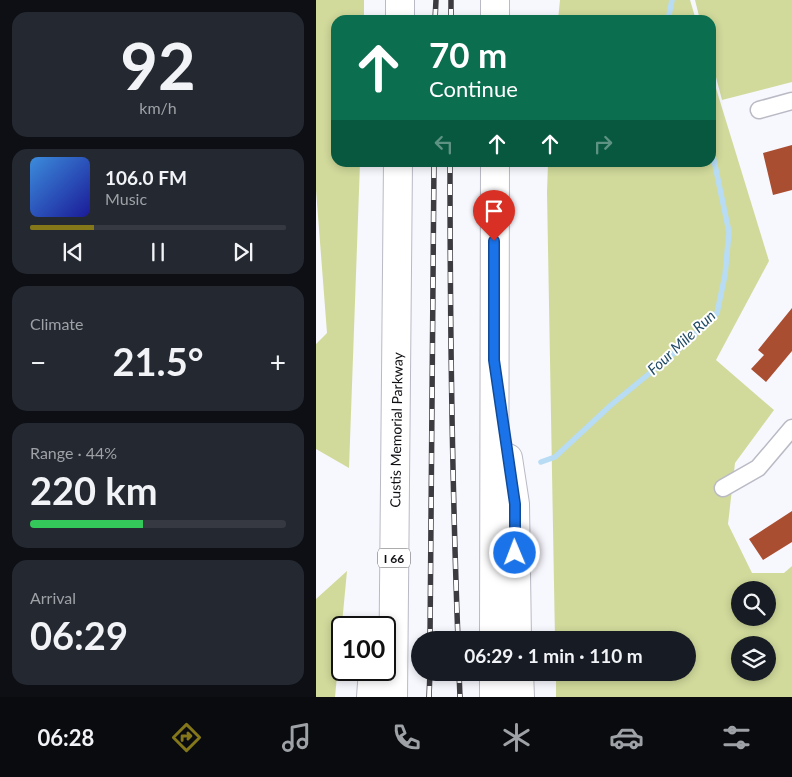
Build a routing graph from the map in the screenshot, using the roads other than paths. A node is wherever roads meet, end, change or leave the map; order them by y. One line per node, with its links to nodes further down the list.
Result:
1 (400, 0): 3 (highway)
2 (495, 0): 4 (highway)
3 (400, 15)
4 (495, 15)
5 (792, 100): 6 (street)
6 (759, 110)
7 (398, 167): 10 (highway, Custis Memorial Parkway / I 66)
8 (495, 167): 9 (highway)
9 (494, 360): 14 (highway); 15 (highway)
10 (396, 418): 13 (highway); 20 (highway, Custis Memorial Parkway / I 66)
11 (792, 428): 12 (street)
12 (723, 488)
13 (376, 616)
14 (494, 631)
15 (517, 631)
16 (372, 681): 19 (highway)
17 (494, 681): 21 (highway)
18 (519, 681): 22 (highway)
19 (371, 697)
20 (393, 697)
21 (494, 697)
22 (520, 697)

